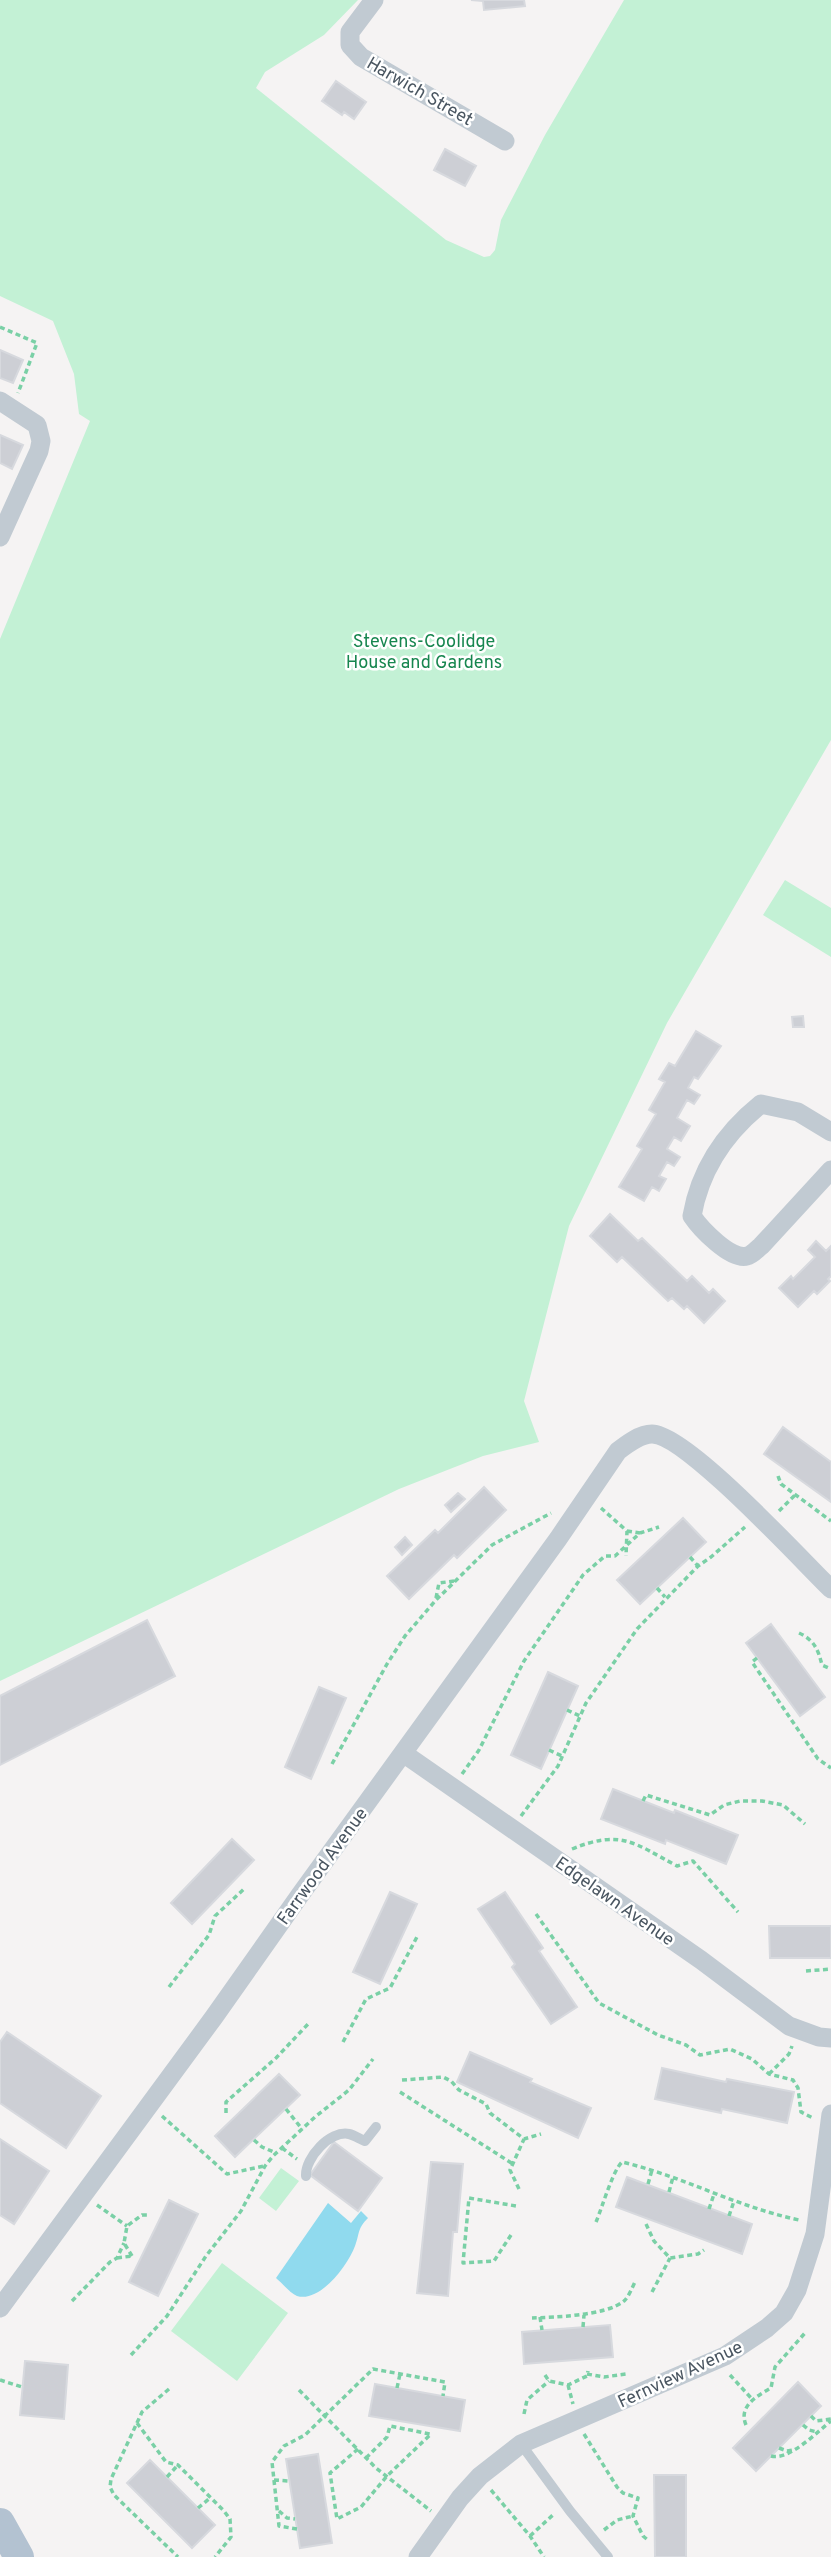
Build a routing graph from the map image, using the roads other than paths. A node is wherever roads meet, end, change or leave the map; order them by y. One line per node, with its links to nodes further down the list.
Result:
1 (374, 0): 2 (street, Harwich Street)
2 (505, 141)
3 (6, 405): 4 (street)
4 (0, 537)
5 (831, 1132): 6 (street)
6 (831, 1170)
7 (831, 1589): 8 (street, Farrwood Avenue)
8 (403, 1754): 9 (street, Edgelawn Avenue); 13 (street, Farrwood Avenue)
9 (831, 2038)
10 (824, 2117): 14 (street, Fernview Avenue)
11 (376, 2127): 12 (lane)
12 (306, 2176)
13 (0, 2308)
14 (521, 2444): 17 (street, Fernview Avenue); 18 (lane)
15 (0, 2524): 16 (main road)
16 (19, 2557)
17 (418, 2557)
18 (608, 2557)

